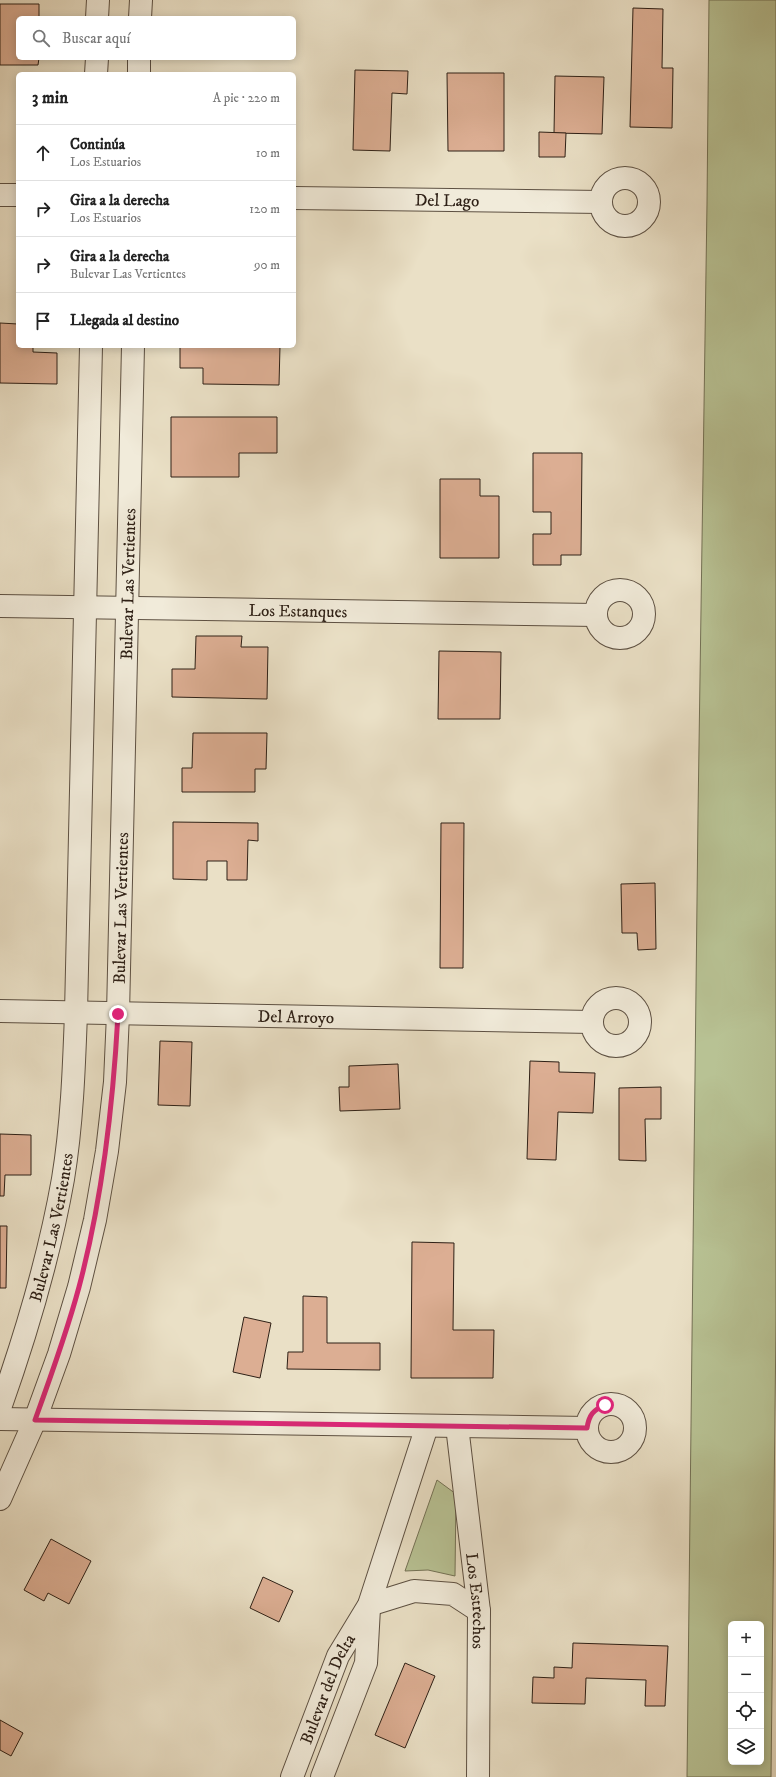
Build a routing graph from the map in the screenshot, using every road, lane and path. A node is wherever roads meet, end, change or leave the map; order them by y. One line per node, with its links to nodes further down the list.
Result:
1 (98, 0): 3 (street)
2 (140, 0): 4 (street)
3 (97, 16)
4 (140, 16)
5 (97, 60): 7 (street)
6 (139, 60): 8 (street)
7 (96, 72)
8 (139, 72)
9 (0, 195): 10 (street)
10 (16, 195)
11 (296, 198): 12 (street, Del Lago)
12 (601, 202)
13 (91, 348): 16 (street, Bulevar Las Vertientes)
14 (133, 348): 17 (street, Bulevar Las Vertientes)
15 (0, 606): 16 (street, Los Estanques)
16 (86, 607): 17 (street, Los Estanques); 20 (street, Bulevar Las Vertientes)
17 (128, 608): 18 (street, Los Estanques); 21 (street, Bulevar Las Vertientes)
18 (596, 614)
19 (0, 1011): 20 (street, Del Arroyo)
20 (76, 1013): 21 (street, Del Arroyo); 23 (street, Bulevar Las Vertientes)
21 (118, 1014): 22 (street, Del Arroyo); 25 (street, Bulevar Las Vertientes)
22 (592, 1022)
23 (0, 1408)
24 (0, 1420): 25 (street)
25 (35, 1420): 26 (street); 29 (street, Bulevar Las Vertientes)
26 (427, 1426): 27 (street); 30 (street, Bulevar del Delta)
27 (457, 1426): 28 (street); 31 (street, Los Estrechos)
28 (587, 1428)
29 (0, 1499)
30 (369, 1605): 31 (street); 32 (street, Bulevar del Delta); 33 (street, Bulevar del Delta)
31 (479, 1611): 34 (street, Los Estrechos)
32 (292, 1777)
33 (322, 1777)
34 (478, 1777)

